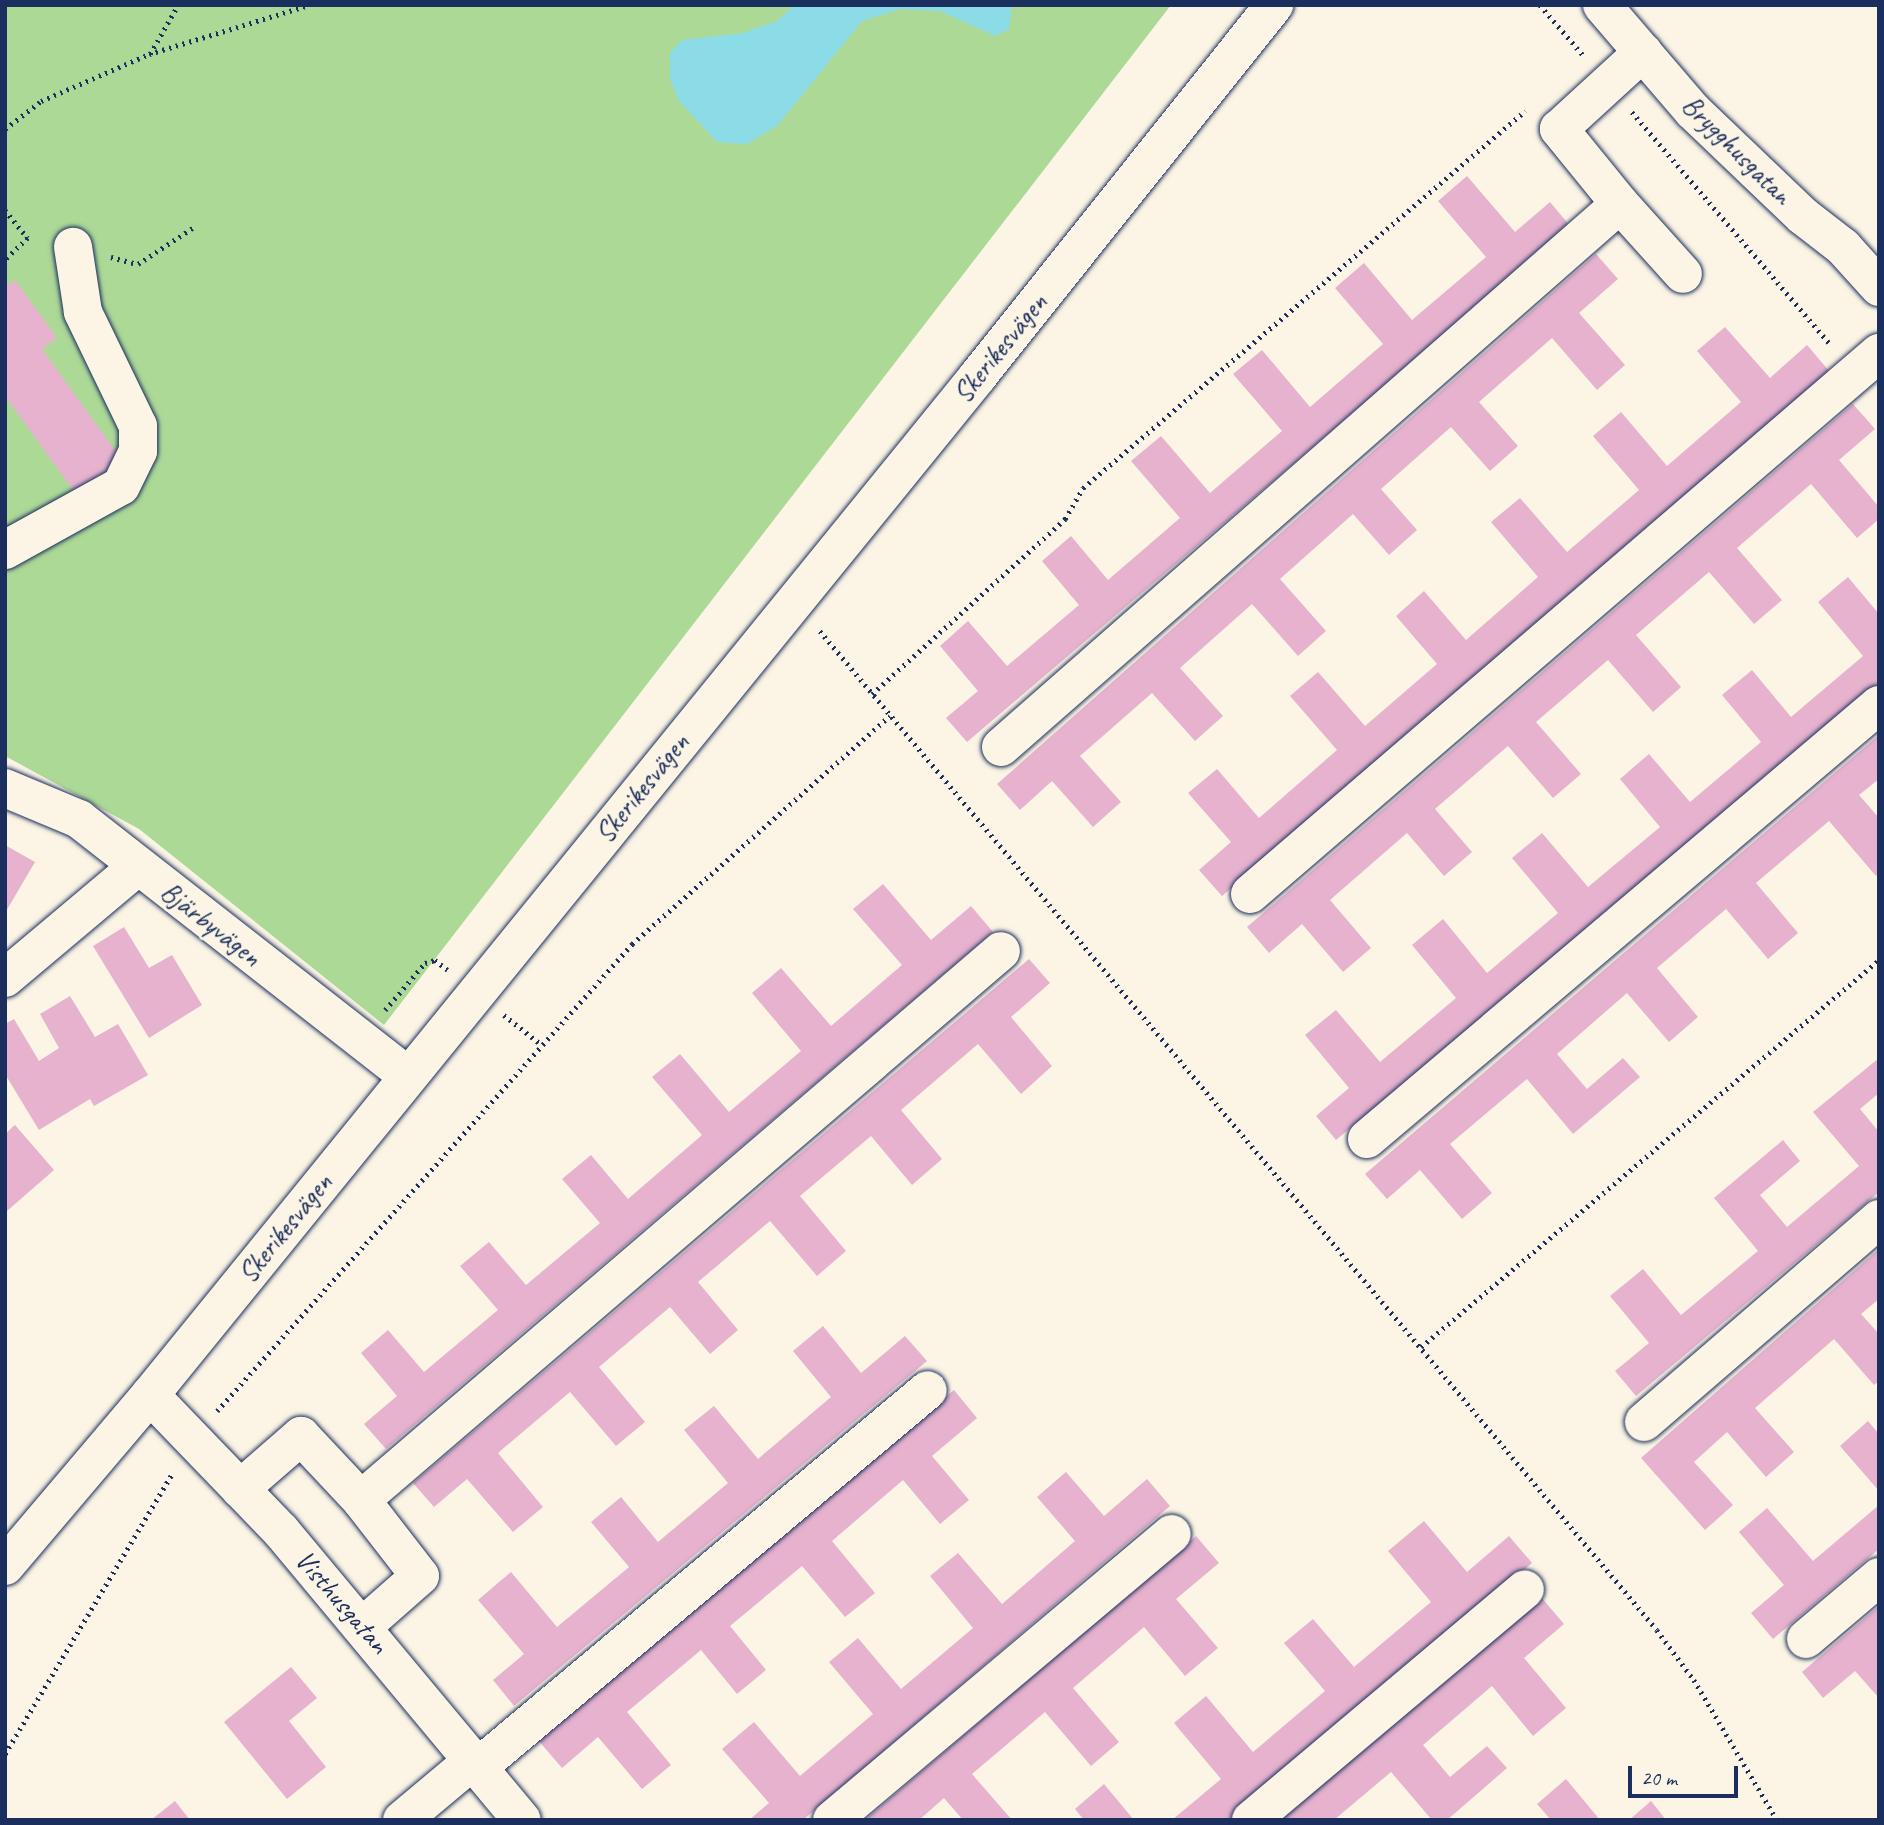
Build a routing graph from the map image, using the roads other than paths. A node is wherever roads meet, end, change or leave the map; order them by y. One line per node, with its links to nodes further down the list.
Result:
1 (1274, 5): 17 (street, Skerikesvägen)
2 (1602, 5): 3 (street, Brygghusgatan)
3 (1643, 52): 4 (street); 7 (street, Brygghusgatan)
4 (1620, 204): 6 (street); 11 (street)
5 (73, 247): 9 (street)
6 (1683, 274)
7 (1879, 287)
8 (1867, 363): 14 (street)
9 (5, 550)
10 (1879, 705): 18 (street)
11 (1001, 747)
12 (5, 788): 13 (street, Bjärbyvägen)
13 (138, 866): 16 (street); 17 (street, Bjärbyvägen)
14 (1250, 894)
15 (1001, 951): 24 (street)
16 (5, 978)
17 (408, 1076): 21 (street, Skerikesvägen)
18 (1367, 1139)
19 (1879, 1219): 22 (street)
20 (928, 1390): 31 (street)
21 (150, 1395): 23 (street, Visthusgatan); 26 (street, Skerikesvägen)
22 (1644, 1422)
23 (240, 1489): 24 (street); 29 (street, Visthusgatan)
24 (361, 1500): 29 (street)
25 (1172, 1534): 34 (street)
26 (5, 1566)
27 (1879, 1577): 30 (street)
28 (1525, 1589): 35 (street)
29 (363, 1626): 31 (street, Visthusgatan)
30 (1806, 1639)
31 (475, 1765): 32 (street); 33 (street, Visthusgatan)
32 (402, 1820)
33 (522, 1820)
34 (832, 1820)
35 (1251, 1820)

